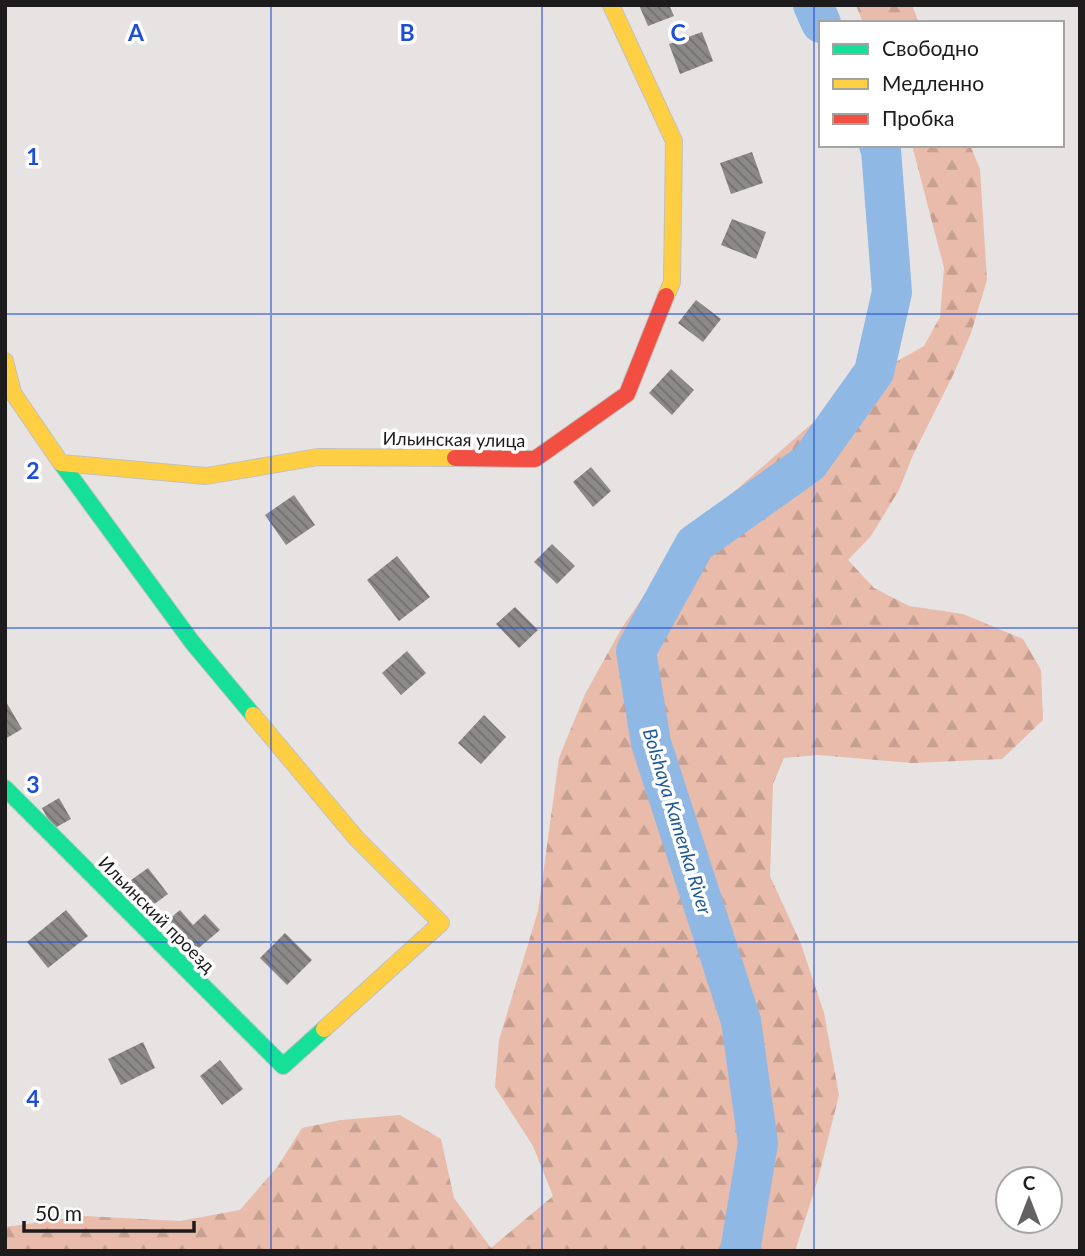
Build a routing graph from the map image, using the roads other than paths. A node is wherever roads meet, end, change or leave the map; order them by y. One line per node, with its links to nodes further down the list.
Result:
1 (611, 5): 3 (street, Ильинская улица)
2 (5, 361): 3 (street)
3 (61, 463): 4 (street, Ильинский проезд)
4 (5, 789)

